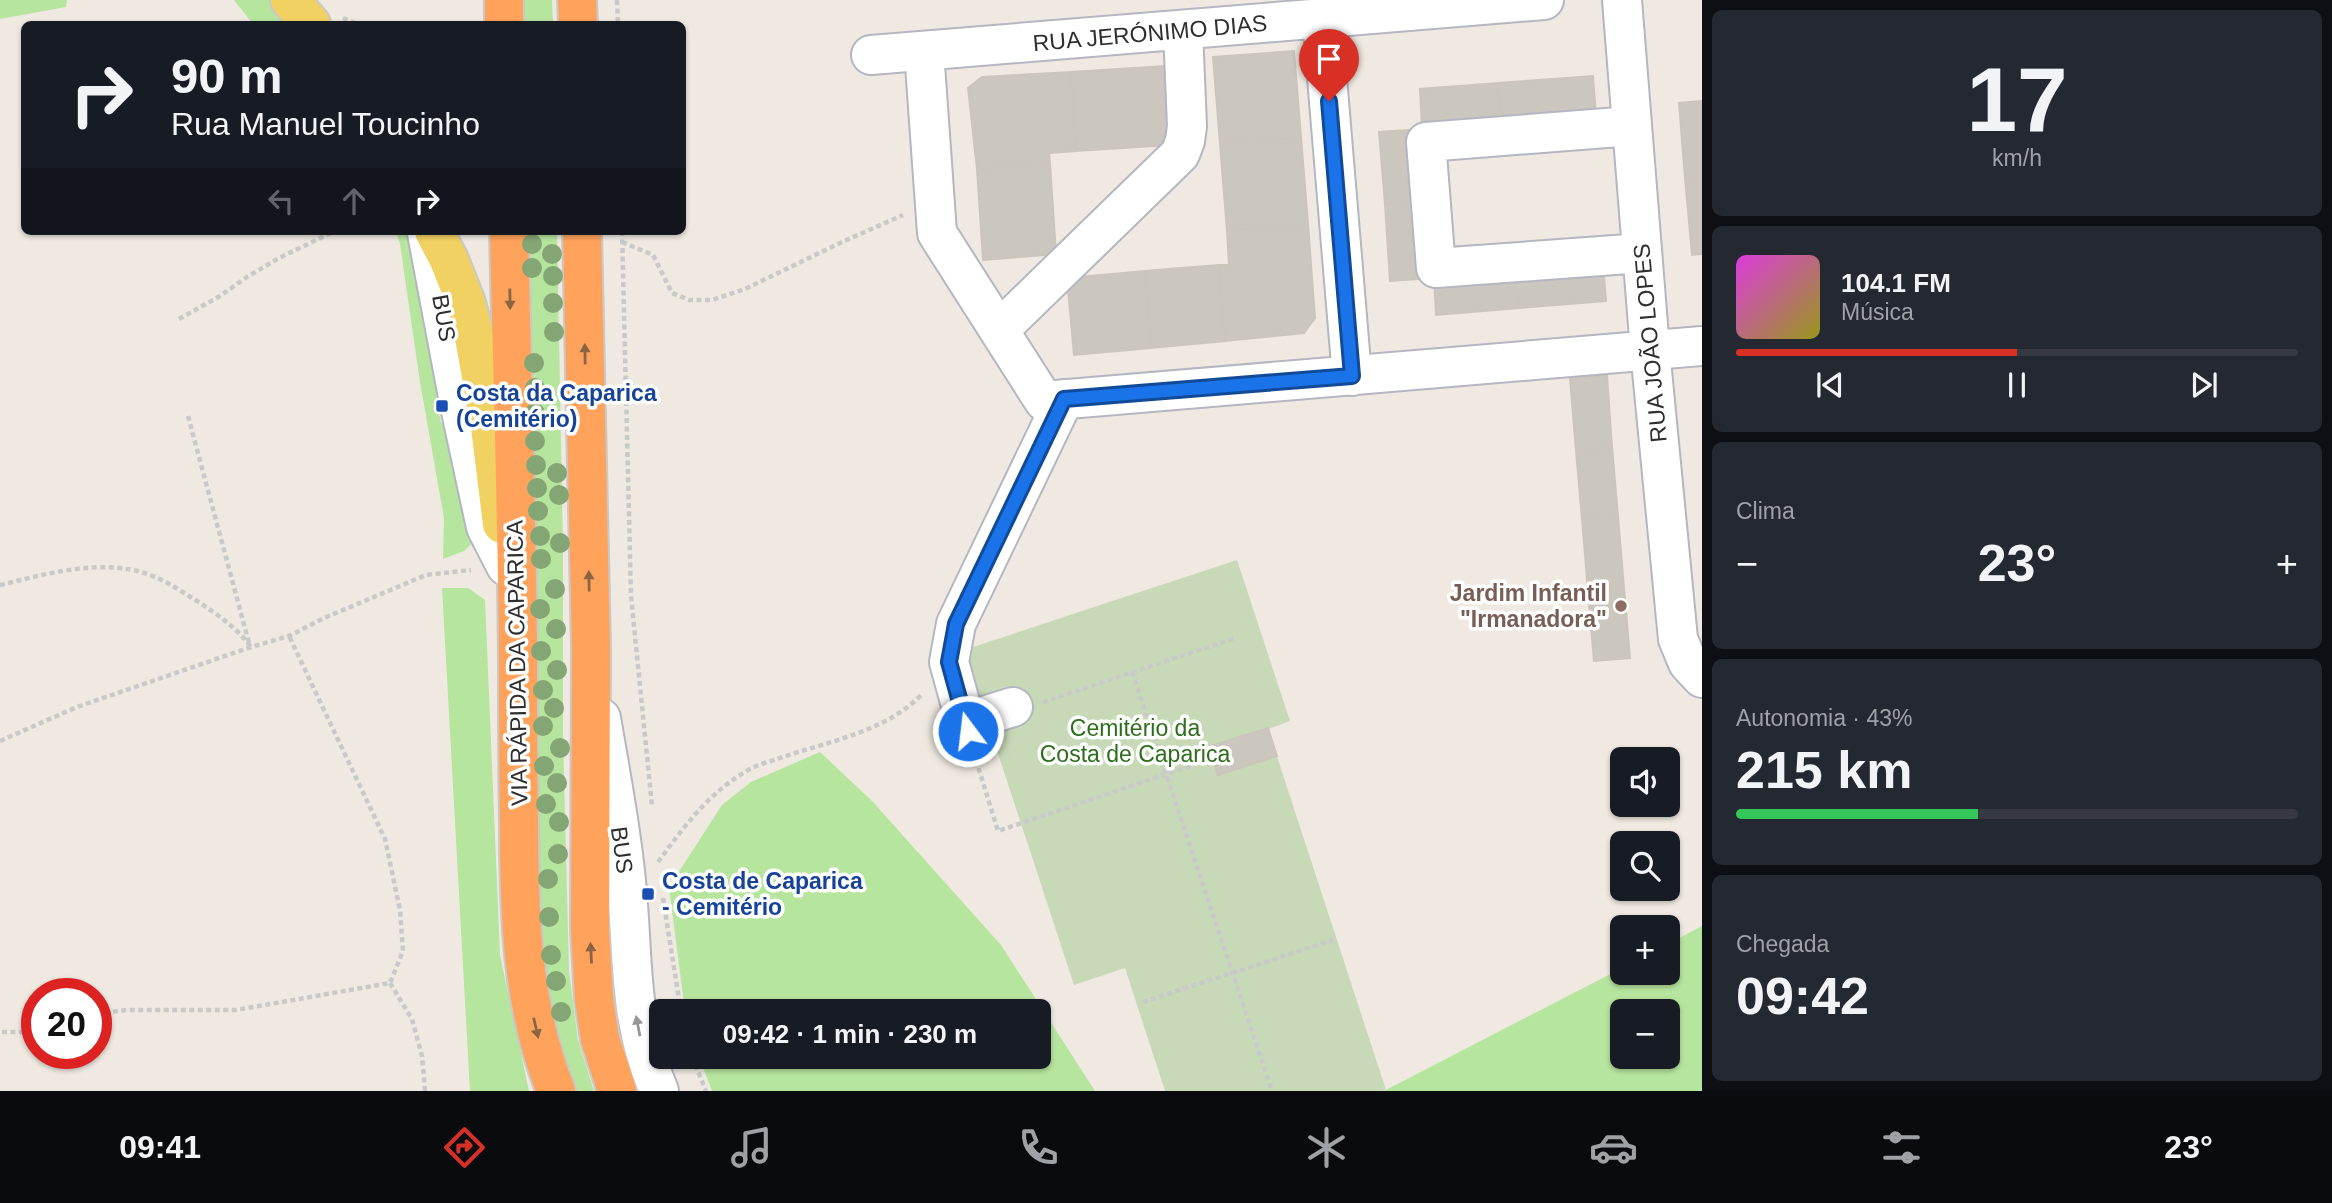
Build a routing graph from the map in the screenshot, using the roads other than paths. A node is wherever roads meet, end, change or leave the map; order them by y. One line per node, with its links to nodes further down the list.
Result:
1 (290, 0): 7 (main road)
2 (504, 0): 8 (highway)
3 (578, 0): 9 (highway)
4 (1544, 0): 6 (street, RUA JERÓNIMO DIAS)
5 (1622, 0): 13 (street, RUA JOÃO LOPES)
6 (1322, 18): 10 (street, RUA JERÓNIMO DIAS); 22 (street)
7 (308, 21)
8 (504, 21)
9 (578, 21)
10 (1183, 30): 11 (street, RUA JERÓNIMO DIAS); 19 (street)
11 (924, 51): 12 (street, RUA JERÓNIMO DIAS); 19 (street)
12 (871, 55)
13 (1632, 126): 18 (street, RUA JOÃO LOPES); 18 (street)
14 (428, 235): 24 (street, BUS)
15 (437, 235): 24 (main road)
16 (509, 235): 28 (highway, VIA RÁPIDA DA CAPARICA, one-way to 28)
17 (582, 235): 25 (highway, one-way to 17)
18 (1642, 253): 21 (street, RUA JOÃO LOPES)
19 (999, 330): 23 (street)
20 (1702, 346): 21 (street)
21 (1650, 350): 22 (street); 26 (street, RUA JOÃO LOPES)
22 (1352, 376): 23 (street)
23 (1054, 400): 27 (street)
24 (506, 566): 28 (main road)
25 (591, 649): 30 (highway, one-way to 25); 31 (street, BUS, one-way to 25)
26 (1702, 678)
27 (1023, 706)
28 (519, 887): 29 (highway, VIA RÁPIDA DA CAPARICA, one-way to 29)
29 (556, 1091)
30 (617, 1091)
31 (659, 1091)

